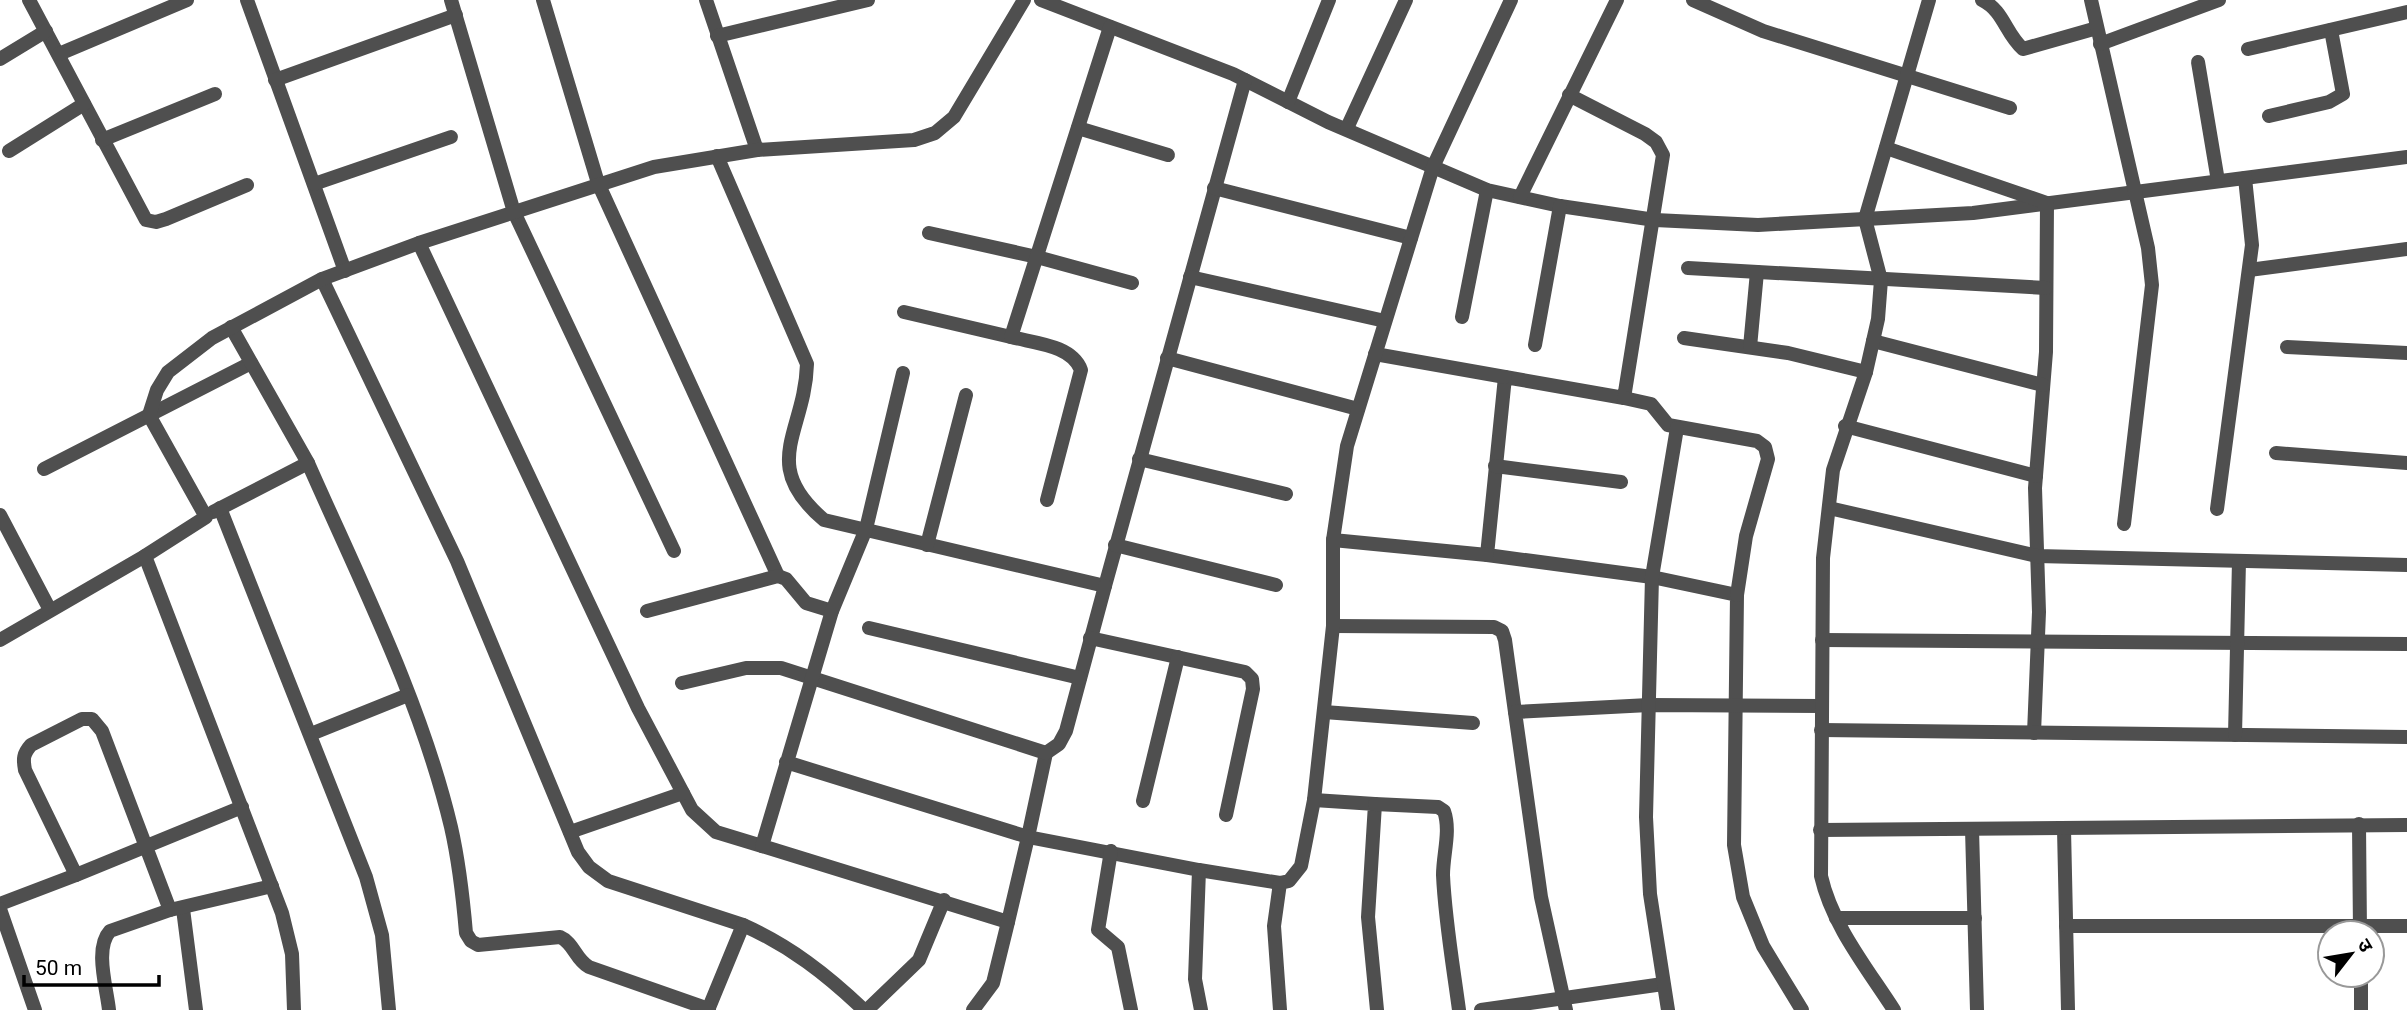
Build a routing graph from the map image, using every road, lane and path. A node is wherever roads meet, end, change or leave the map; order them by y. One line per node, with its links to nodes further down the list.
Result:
1 (29, 0): 24 (street)
2 (187, 0): 28 (street)
3 (247, 0): 32 (street)
4 (451, 0): 20 (street)
5 (542, 0): 53 (street)
6 (706, 0): 25 (street)
7 (868, 0): 25 (street)
8 (1024, 0): 45 (street)
9 (1041, 0): 21 (street)
10 (1329, 0): 36 (street)
11 (1406, 0): 41 (street)
12 (1511, 0): 50 (street)
13 (1617, 0): 35 (street)
14 (1693, 0): 31 (street)
15 (1930, 0): 31 (street)
16 (1982, 0): 22 (street)
17 (2091, 0): 22 (street)
18 (2219, 0): 26 (street)
19 (2407, 12): 23 (street)
20 (456, 15): 32 (street); 62 (street)
21 (1110, 27): 33 (street); 40 (street)
22 (2098, 28): 26 (street)
23 (2331, 30): 27 (street); 39 (street)
24 (46, 31): 28 (street); 29 (street)
25 (717, 36): 45 (street)
26 (2100, 44): 58 (street)
27 (2248, 49)
28 (59, 54): 37 (street)
29 (0, 59)
30 (2198, 62): 52 (street)
31 (1907, 76): 38 (street); 44 (street)
32 (275, 80): 54 (street)
33 (1245, 80): 36 (street); 56 (street)
34 (215, 94): 43 (street)
35 (1569, 95): 59 (street); 63 (street)
36 (1288, 102): 41 (street)
37 (84, 104): 43 (street); 46 (street)
38 (2010, 108)
39 (2269, 116)
40 (1078, 128): 47 (street); 69 (street)
41 (1347, 128): 50 (street)
42 (451, 137): 54 (street)
43 (102, 140): 55 (street)
44 (1886, 148): 60 (street); 64 (street)
45 (757, 150): 48 (street)
46 (9, 151)
47 (1168, 155)
48 (718, 156): 53 (street); 119 (street)
49 (2407, 157): 51 (street)
50 (1433, 167): 57 (street); 66 (street)
51 (2245, 178): 52 (street); 71 (street)
52 (2218, 181): 58 (street)
53 (598, 183): 62 (street); 130 (street)
54 (314, 184): 72 (street)
55 (247, 185)
56 (1214, 188): 66 (street); 74 (street)
57 (1487, 190): 59 (street); 80 (street)
58 (2133, 192): 60 (street); 118 (street)
59 (1520, 197): 61 (street)
60 (2047, 203): 64 (street); 78 (street)
61 (1560, 206): 63 (street); 86 (street)
62 (514, 212): 67 (street); 124 (street)
63 (1654, 219): 64 (street); 98 (street)
64 (1865, 219): 76 (street)
65 (929, 233): 69 (street)
66 (1411, 238): 81 (street)
67 (419, 243): 72 (street); 164 (street)
68 (2407, 249): 71 (street)
69 (1037, 257): 77 (street); 83 (street)
70 (1688, 268): 73 (street)
71 (2249, 270): 115 (street)
72 (345, 271): 75 (street)
73 (1757, 272): 76 (street); 87 (street)
74 (1190, 277): 81 (street); 91 (street)
75 (322, 279): 82 (street); 175 (street)
76 (1881, 280): 78 (street); 85 (street)
77 (1132, 283)
78 (2046, 288): 96 (street)
79 (904, 312): 83 (street)
80 (1462, 317)
81 (1385, 321): 90 (street)
82 (231, 327): 92 (street); 100 (street)
83 (1011, 337): 112 (street)
84 (1684, 338): 87 (street)
85 (1873, 341): 93 (street); 96 (street)
86 (1535, 345)
87 (1751, 347): 93 (street)
88 (2287, 347): 89 (street)
89 (2407, 353)
90 (1375, 354): 95 (street); 99 (street)
91 (1167, 358): 99 (street); 104 (street)
92 (251, 363): 100 (street); 105 (street)
93 (1866, 372): 101 (street)
94 (903, 373): 119 (street)
95 (1505, 377): 98 (street); 107 (street)
96 (2043, 385): 109 (street)
97 (966, 395): 123 (street)
98 (1624, 398): 102 (street)
99 (1358, 408): 121 (street)
100 (149, 415): 108 (street); 117 (street)
101 (1846, 426): 109 (street); 114 (street)
102 (1676, 428): 131 (street); 134 (street)
103 (2276, 453): 106 (street)
104 (1139, 459): 111 (street); 122 (street)
105 (308, 463): 113 (street); 150 (street)
106 (2407, 463)
107 (1495, 466): 110 (street); 125 (street)
108 (44, 469)
109 (2036, 476): 127 (street)
110 (1621, 482)
111 (1286, 494)
112 (1047, 500)
113 (220, 508): 117 (street); 159 (street)
114 (1829, 508): 127 (street); 142 (street)
115 (2217, 509)
116 (0, 515): 120 (street)
117 (206, 517): 126 (street)
118 (2124, 524)
119 (866, 529): 123 (street); 137 (street)
120 (4, 533): 135 (street)
121 (1333, 540): 125 (street); 138 (street)
122 (1115, 544): 132 (street); 133 (street)
123 (927, 545): 133 (street)
124 (674, 551)
125 (1487, 555): 131 (street)
126 (145, 556): 135 (street); 168 (street)
127 (2037, 556): 128 (street); 143 (street)
128 (2239, 561): 129 (street); 144 (street)
129 (2407, 565)
130 (778, 576): 136 (street); 137 (street)
131 (1651, 577): 134 (street); 152 (street)
132 (1276, 585)
133 (1105, 586): 140 (street)
134 (1737, 595): 151 (street)
135 (50, 610): 141 (street)
136 (647, 611)
137 (832, 611): 147 (street)
138 (1333, 626): 154 (street); 155 (street)
139 (869, 628): 148 (street)
140 (1090, 638): 146 (street); 148 (street)
141 (0, 640)
142 (1822, 640): 143 (street); 153 (street)
143 (2038, 643): 144 (street); 158 (street)
144 (2239, 644): 145 (street); 160 (street)
145 (2407, 644)
146 (1178, 657): 166 (street); 169 (street)
147 (812, 677): 149 (street); 162 (street); 163 (street)
148 (1080, 678): 162 (street)
149 (682, 683)
150 (408, 695): 159 (street); 199 (street)
151 (1736, 704): 152 (street); 153 (street); 214 (street)
152 (1649, 705): 155 (street); 196 (street)
153 (1821, 706): 157 (street)
154 (1324, 712): 156 (street); 165 (street)
155 (1515, 712): 198 (street)
156 (1473, 723)
157 (1821, 730): 158 (street); 174 (street)
158 (2034, 733): 160 (street)
159 (311, 734): 204 (street)
160 (2235, 735): 161 (street)
161 (2407, 737)
162 (1046, 753): 176 (street)
163 (786, 762): 176 (street); 177 (street)
164 (683, 793): 175 (street); 177 (street)
165 (1314, 800): 167 (street); 182 (street)
166 (1143, 801)
167 (1375, 804): 210 (street); 211 (street)
168 (242, 807): 178 (street); 183 (street)
169 (1226, 815)
170 (2359, 824): 171 (street); 173 (street); 189 (street)
171 (2407, 825)
172 (1972, 829): 173 (street); 174 (street); 188 (street)
173 (2064, 829): 192 (street)
174 (1820, 830): 187 (street)
175 (570, 832): 191 (street)
176 (1028, 836): 179 (street); 190 (street)
177 (762, 846): 184 (street)
178 (146, 847): 181 (street); 181 (street); 186 (street)
179 (1111, 851): 180 (street); 207 (street)
180 (1199, 870): 182 (street); 208 (street)
181 (76, 875): 185 (street)
182 (1280, 883): 209 (street)
183 (272, 886): 186 (street); 203 (street)
184 (944, 900): 190 (street); 205 (street)
185 (0, 906): 200 (street)
186 (177, 910): 201 (street); 202 (street)
187 (1836, 918): 188 (street); 215 (street)
188 (1975, 918): 216 (street)
189 (2360, 919)
190 (1007, 922): 206 (street)
191 (743, 925): 199 (street); 205 (street)
192 (2066, 926): 195 (street); 217 (street)
193 (2407, 926): 194 (street)
194 (2386, 928)
195 (2316, 929)
196 (1663, 984): 198 (street); 213 (street)
197 (2361, 989): 218 (street)
198 (1565, 1005): 212 (street)
199 (708, 1009)
200 (35, 1010)
201 (109, 1010)
202 (196, 1010)
203 (294, 1010)
204 (389, 1010)
205 (865, 1010)
206 (973, 1010)
207 (1131, 1010)
208 (1201, 1010)
209 (1280, 1010)
210 (1377, 1010)
211 (1459, 1010)
212 (1480, 1010)
213 (1668, 1010)
214 (1802, 1010)
215 (1894, 1010)
216 (1978, 1010)
217 (2068, 1010)
218 (2361, 1010)

